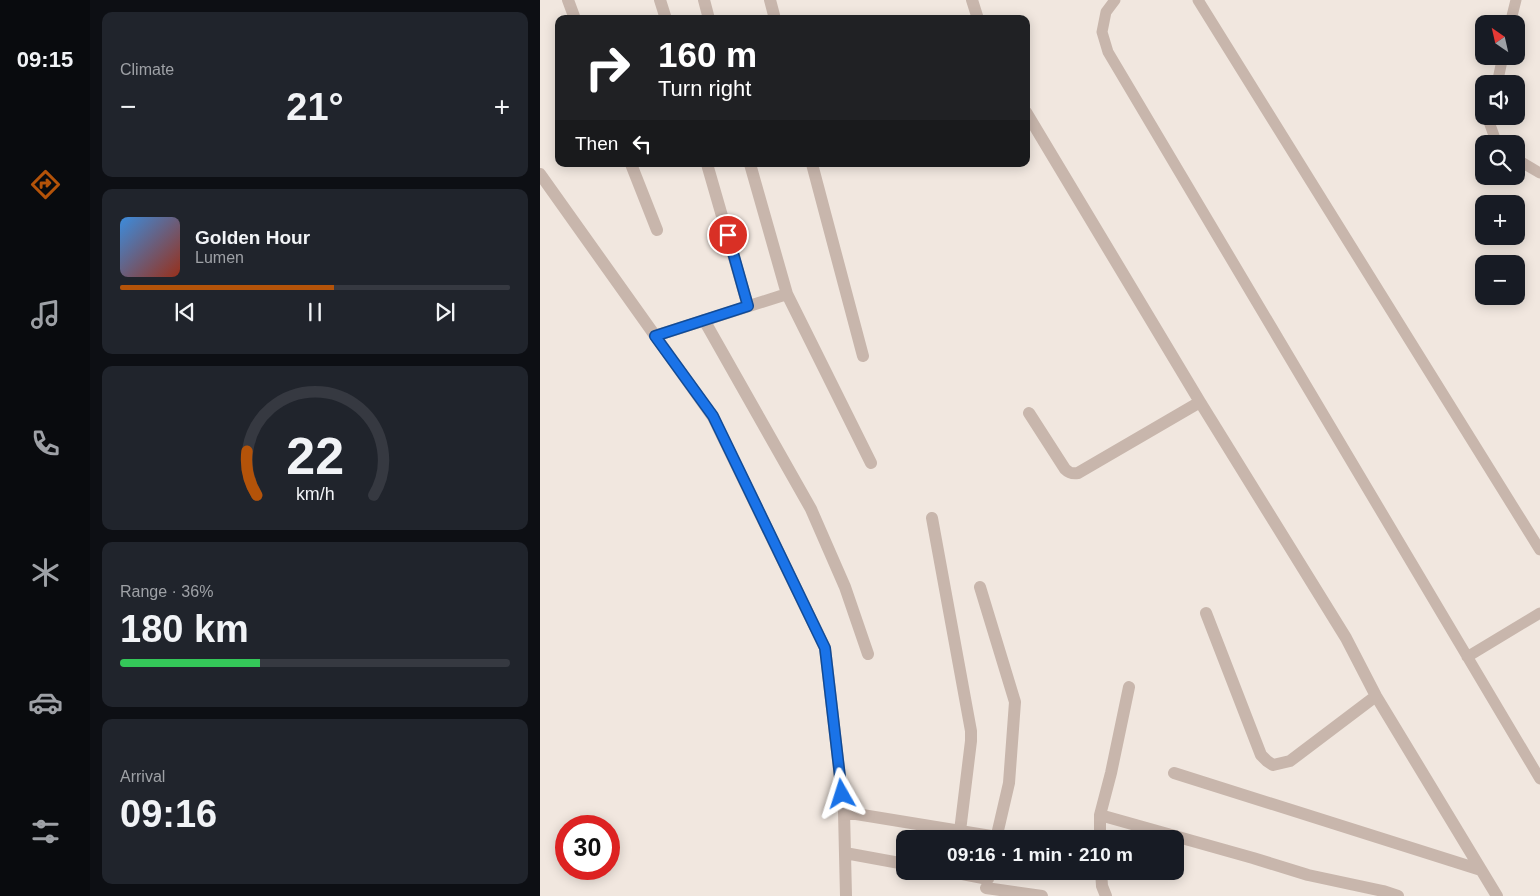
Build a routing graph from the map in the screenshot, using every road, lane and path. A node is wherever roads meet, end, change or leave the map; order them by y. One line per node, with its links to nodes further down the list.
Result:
1 (568, 0): 9 (street)
2 (660, 0): 10 (street)
3 (704, 0): 11 (street)
4 (770, 0): 12 (street)
5 (972, 0): 13 (street)
6 (1115, 0): 38 (lane)
7 (1198, 0): 33 (lane)
8 (1516, 0): 14 (lane)
9 (574, 15)
10 (665, 15)
11 (708, 15)
12 (774, 15)
13 (977, 15)
14 (1512, 15)
15 (1030, 119): 29 (street)
16 (1525, 165): 21 (lane)
17 (632, 167): 23 (street)
18 (708, 167): 25 (street)
19 (751, 167): 24 (street)
20 (813, 167): 28 (street)
21 (1540, 173)
22 (540, 174): 27 (street)
23 (657, 230)
24 (787, 294): 25 (street); 31 (street)
25 (748, 306): 26 (street)
26 (704, 320): 27 (street); 37 (street)
27 (655, 336): 43 (street)
28 (863, 356)
29 (1200, 402): 30 (street); 40 (street)
30 (1029, 413)
31 (871, 464)
32 (932, 518): 46 (street)
33 (1540, 550)
34 (980, 587): 47 (street)
35 (1540, 613): 38 (lane)
36 (1206, 614): 40 (street)
37 (868, 654)
38 (1467, 657): 42 (lane)
39 (1129, 687): 44 (street)
40 (1376, 696): 51 (street)
41 (1174, 773): 51 (street)
42 (1540, 780)
43 (844, 812): 45 (street); 49 (street)
44 (1100, 815): 48 (street); 58 (street)
45 (954, 830)
46 (960, 830)
47 (999, 830)
48 (1100, 830)
49 (845, 852): 50 (street); 55 (street)
50 (896, 862)
51 (1481, 870): 59 (street)
52 (975, 880): 54 (street)
53 (1102, 880): 57 (street)
54 (987, 884): 56 (street)
55 (846, 896)
56 (1042, 896)
57 (1106, 896)
58 (1398, 896)
59 (1497, 896)

